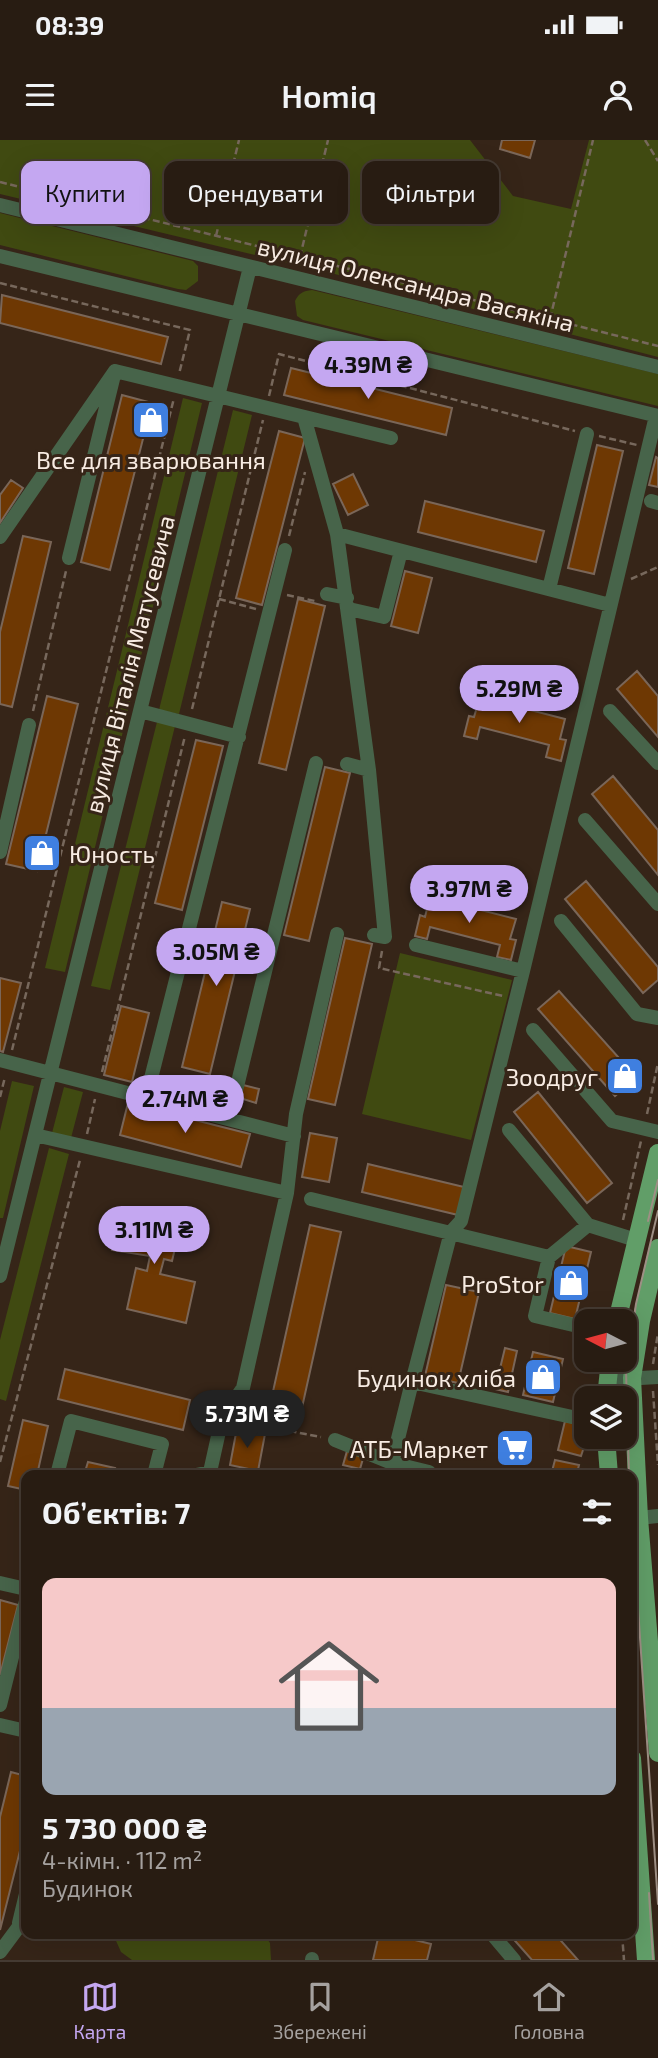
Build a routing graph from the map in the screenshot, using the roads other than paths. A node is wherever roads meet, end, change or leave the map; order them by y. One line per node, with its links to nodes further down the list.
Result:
1 (0, 205): 3 (street, вулиця Олександра Васякіна)
2 (0, 256): 4 (street)
3 (250, 267): 4 (street, вулиця Віталія Матусевича); 5 (street, вулиця Олександра Васякіна)
4 (239, 316): 7 (street, вулиця Віталія Матусевича); 8 (street)
5 (658, 367)
6 (115, 371): 7 (street); 13 (street); 16 (street)
7 (219, 397): 9 (street); 21 (street, вулиця Віталія Матусевича)
8 (657, 416): 20 (street)
9 (310, 425): 11 (street); 12 (street)
10 (587, 434): 17 (street)
11 (391, 438)
12 (337, 534): 15 (street); 19 (street)
13 (0, 537)
14 (285, 550): 24 (street)
15 (401, 551): 17 (street); 19 (street)
16 (69, 558)
17 (549, 589): 20 (street)
18 (325, 598): 19 (street)
19 (348, 603): 28 (street)
20 (610, 605): 37 (street)
21 (140, 711): 24 (street); 41 (street, вулиця Віталія Матусевича)
22 (610, 711): 26 (street)
23 (30, 724): 30 (street)
24 (239, 737): 42 (street)
25 (316, 763): 43 (street)
26 (658, 763)
27 (347, 765): 28 (street)
28 (369, 770): 35 (street)
29 (585, 820): 32 (street)
30 (3, 827): 31 (street)
31 (0, 852)
32 (658, 904)
33 (561, 921): 38 (street)
34 (337, 934): 47 (street)
35 (379, 936)
36 (416, 945): 37 (street)
37 (523, 971): 52 (street)
38 (658, 1018)
39 (533, 1030): 45 (street)
40 (4, 1061): 41 (street)
41 (50, 1073): 42 (street); 46 (street, вулиця Віталія Матусевича)
42 (146, 1098): 43 (street)
43 (229, 1119): 47 (street)
44 (509, 1130): 51 (street)
45 (651, 1130)
46 (35, 1135): 49 (street); 54 (street, вулиця Віталія Матусевича)
47 (294, 1136): 49 (street)
48 (658, 1153): 53 (main road)
49 (287, 1193): 70 (street)
50 (311, 1199): 52 (street)
51 (588, 1225): 53 (street); 56 (street)
52 (451, 1232): 56 (street); 62 (street)
53 (628, 1238): 58 (main road)
54 (4, 1243): 57 (street, вулиця Віталія Матусевича)
55 (658, 1248): 60 (main road)
56 (549, 1257): 59 (street)
57 (0, 1276)
58 (619, 1309)
59 (574, 1325)
60 (632, 1378): 61 (street); 63 (street); 73 (main road)
61 (655, 1378)
62 (412, 1382): 64 (street); 67 (street)
63 (613, 1386)
64 (574, 1417)
65 (335, 1440): 67 (street)
66 (607, 1449): 72 (main road)
67 (392, 1463): 71 (street)
68 (58, 1470): 69 (street)
69 (155, 1470)
70 (205, 1470)
71 (418, 1470)
72 (609, 1470)
73 (637, 1470)
74 (637, 1478): 76 (main road)
75 (658, 1516): 76 (street)
76 (639, 1518): 79 (main road)
77 (0, 1583): 78 (street)
78 (21, 1588)
79 (651, 1591): 84 (main road)
80 (21, 1621): 81 (street)
81 (0, 1705)
82 (0, 1725): 83 (street)
83 (21, 1730)
84 (658, 1753)
85 (637, 1899): 87 (main road)
86 (21, 1923): 89 (street)
87 (638, 1932): 91 (main road)
88 (496, 1939): 90 (street)
89 (0, 1952)
90 (514, 1960)
91 (646, 1960)

